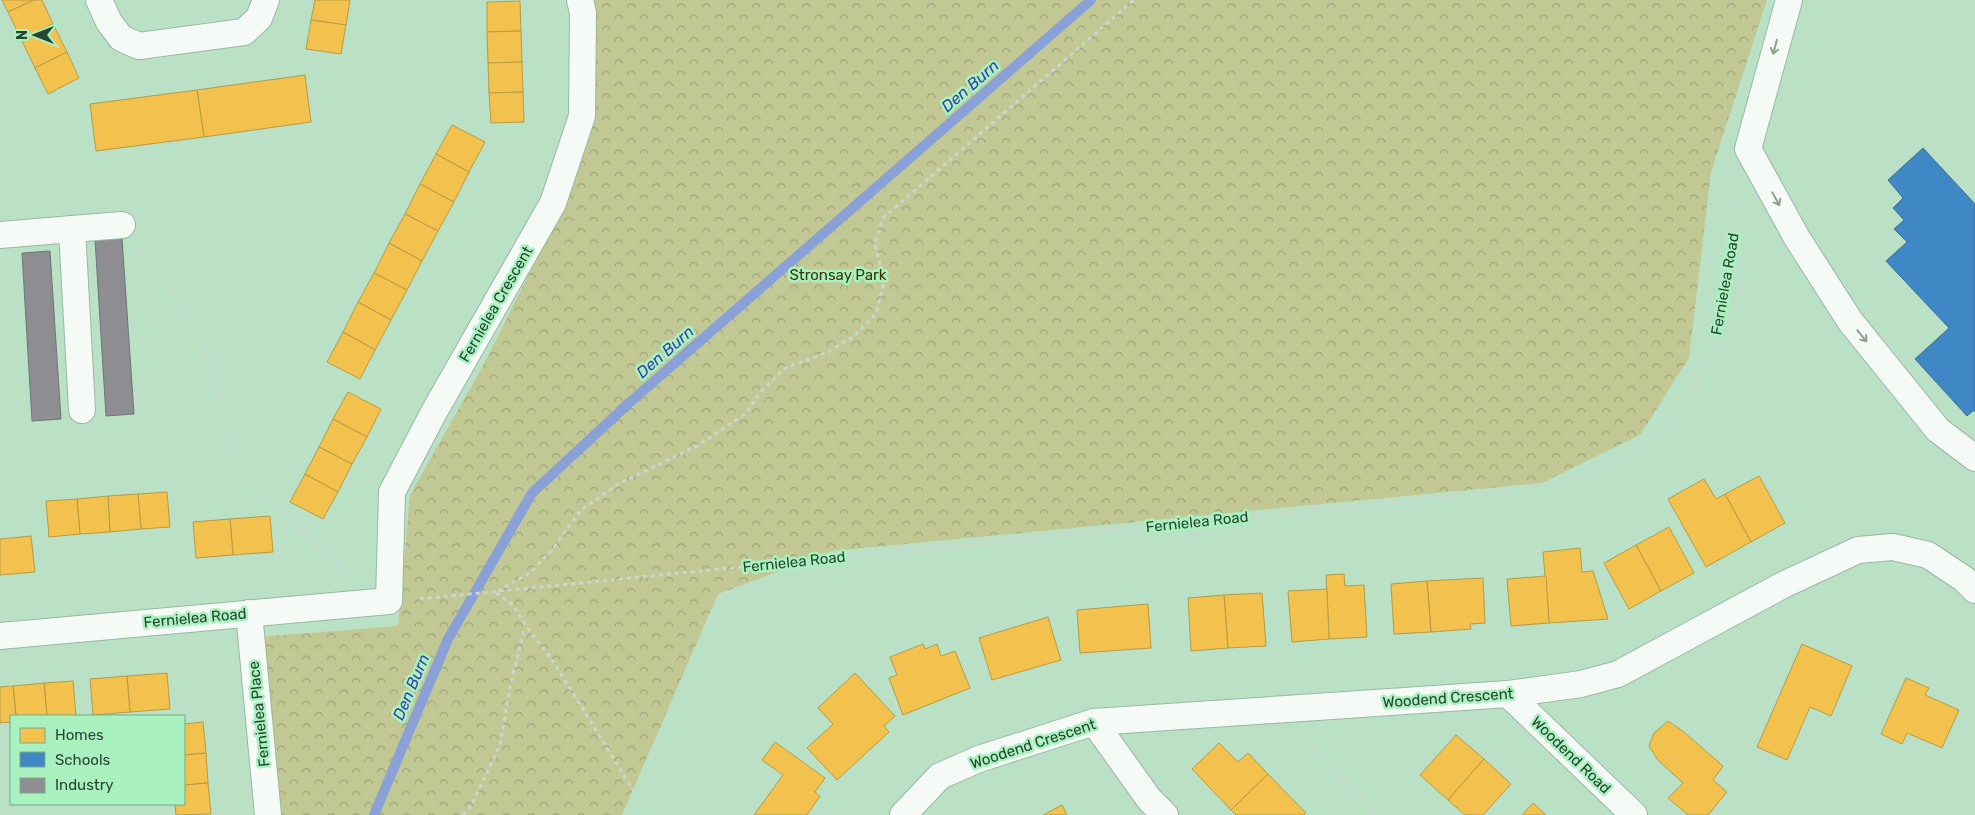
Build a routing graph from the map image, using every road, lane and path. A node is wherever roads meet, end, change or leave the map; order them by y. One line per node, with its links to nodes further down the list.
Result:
1 (99, 0): 2 (street)
2 (266, 0)
3 (580, 0): 15 (street, Fernielea Crescent)
4 (1134, 0): 13 (path)
5 (1789, 0): 6 (street, one-way to 6)
6 (1748, 149): 11 (street, one-way to 11); 13 (path, Fernielea Road)
7 (122, 225): 8 (street); 15 (path)
8 (72, 229): 9 (street); 10 (street)
9 (0, 235)
10 (82, 410)
11 (1975, 458)
12 (1975, 590): 19 (street, Woodend Crescent)
13 (496, 592): 14 (path, Fernielea Road); 17 (path)
14 (419, 600)
15 (384, 602): 16 (street, Fernielea Road)
16 (249, 612): 18 (street, Fernielea Road); 22 (street, Fernielea Place)
17 (526, 626): 23 (path); 24 (path)
18 (0, 636)
19 (1508, 694): 20 (street, Woodend Crescent); 28 (street, Woodend Road)
20 (1276, 709): 21 (street, Woodend Crescent); 27 (path)
21 (1094, 722): 25 (street, Woodend Crescent); 26 (street)
22 (268, 815)
23 (463, 815)
24 (672, 815)
25 (903, 815)
26 (1165, 815)
27 (1377, 815)
28 (1634, 815)

